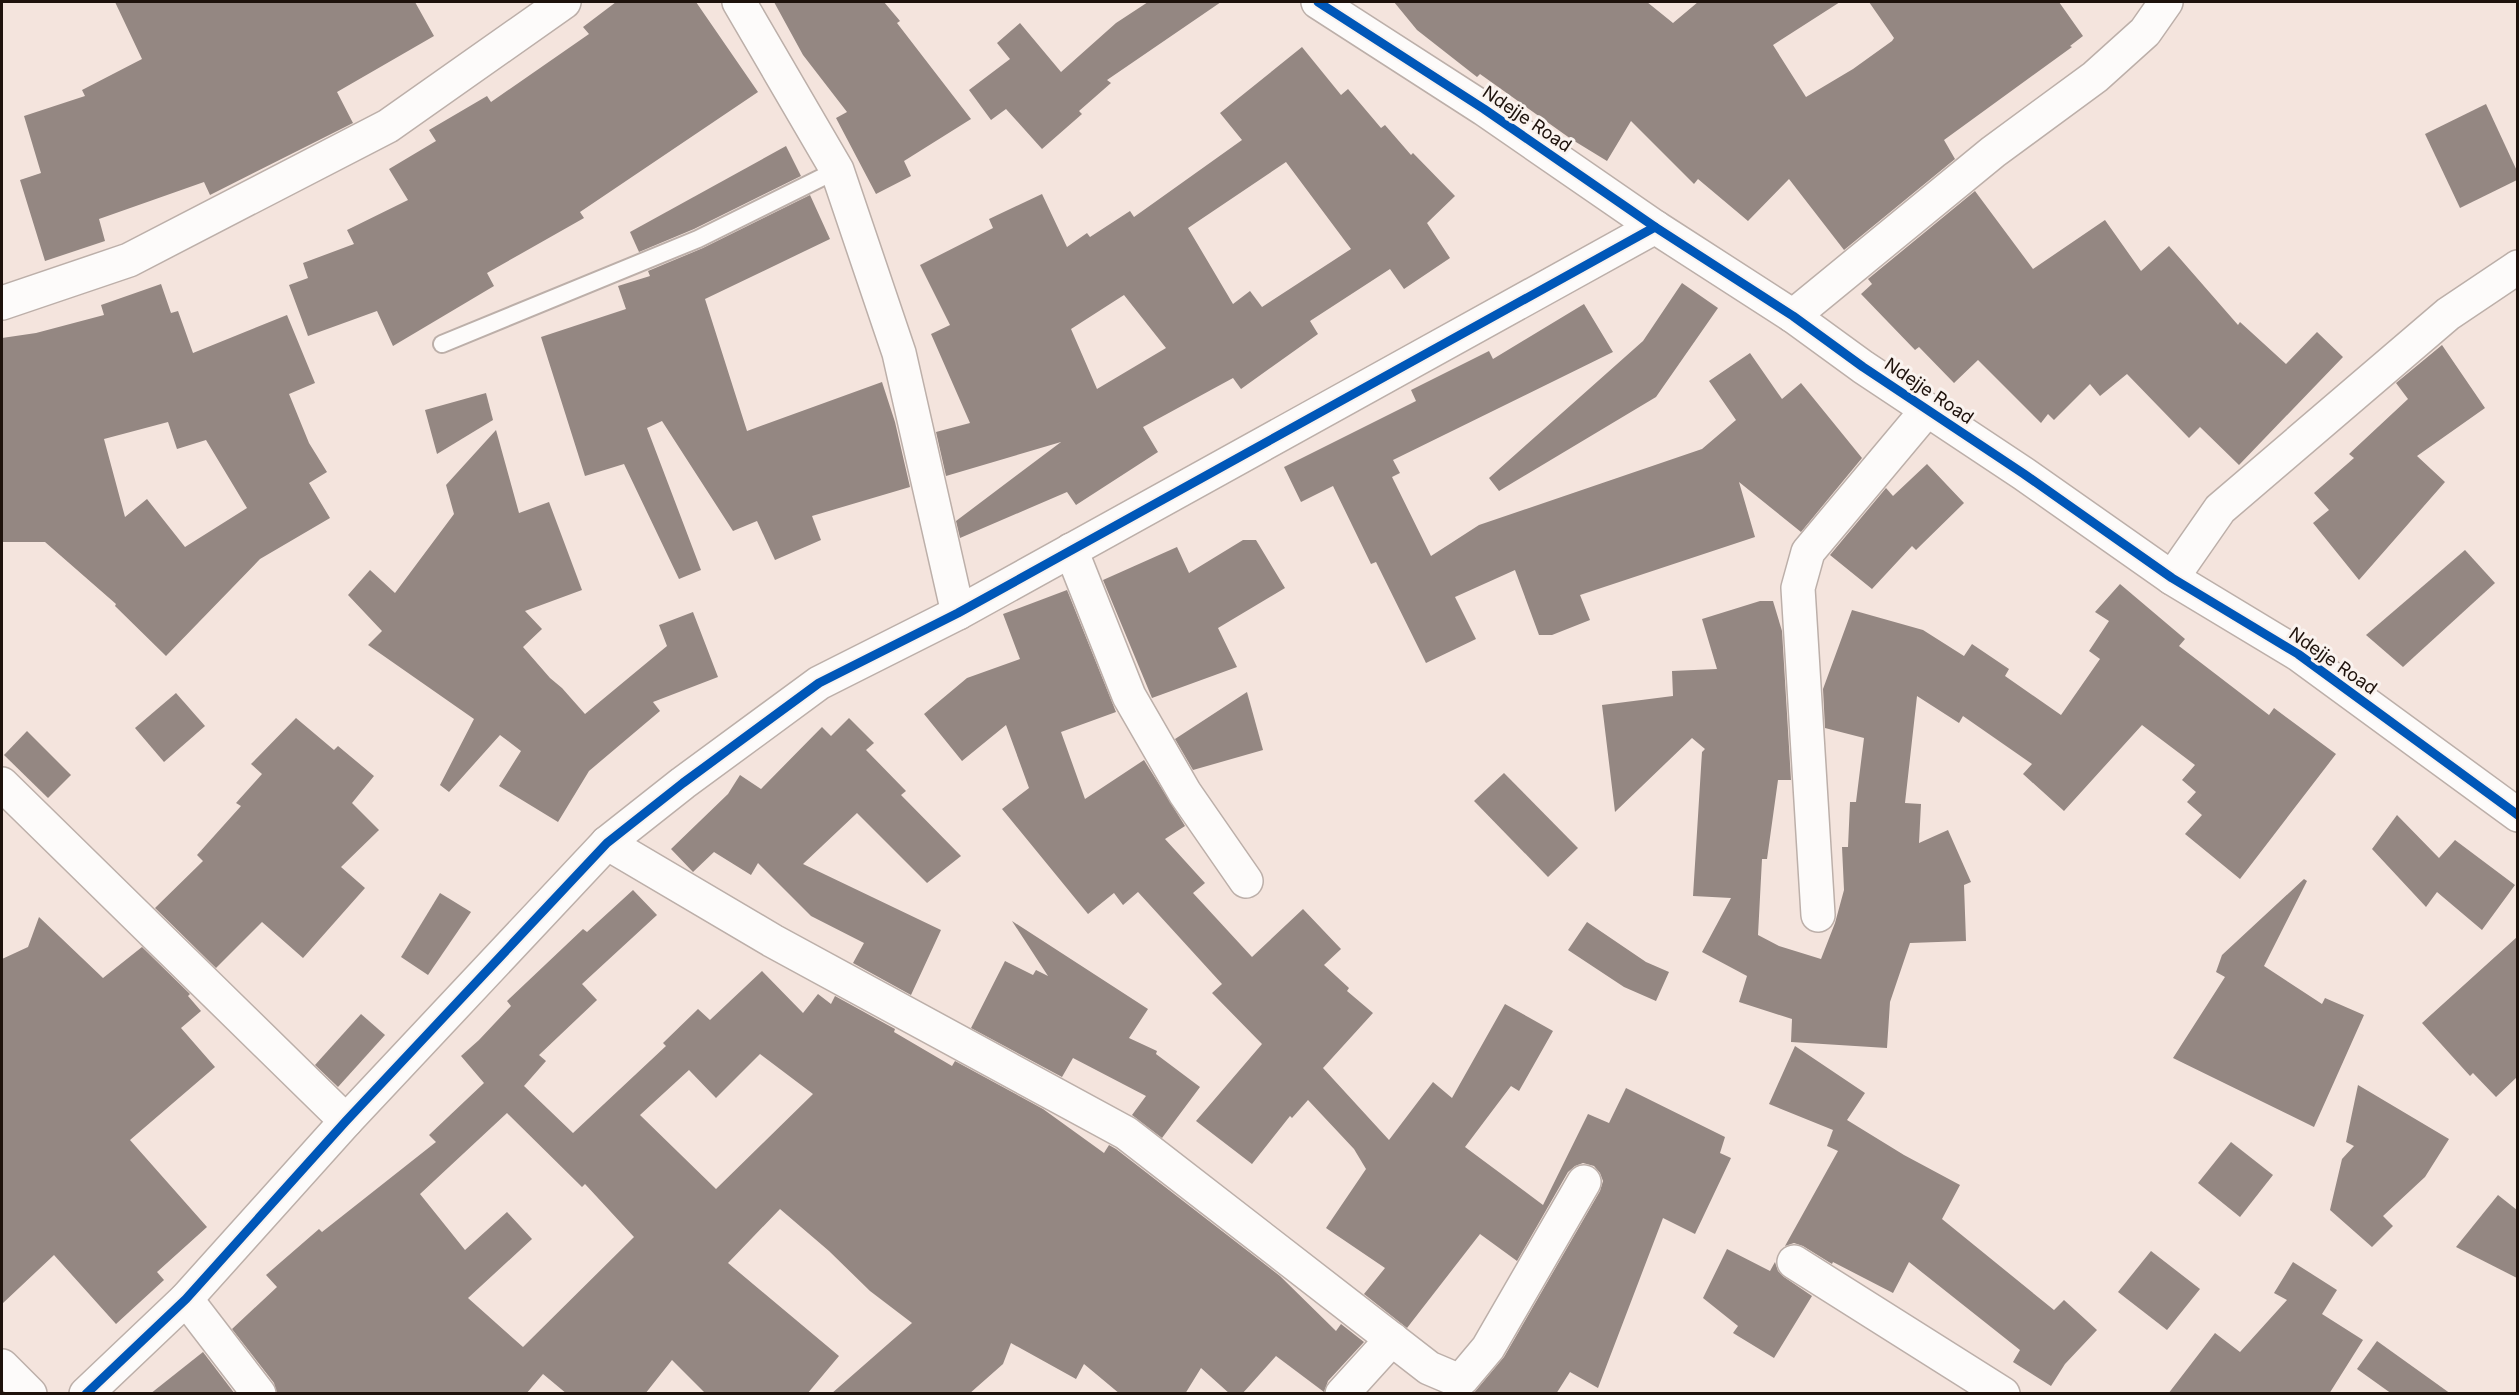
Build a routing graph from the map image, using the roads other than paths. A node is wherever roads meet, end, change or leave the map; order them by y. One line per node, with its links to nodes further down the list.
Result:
1 (564, 2): 8 (street)
2 (739, 2): 5 (street)
3 (1318, 2): 6 (street, Ndejje Road)
4 (2166, 2): 9 (street)
5 (837, 170): 10 (lane); 14 (street)
6 (1655, 227): 9 (street, Ndejje Road); 12 (street)
7 (2517, 267): 13 (street)
8 (2, 303)
9 (1792, 316): 11 (street, Ndejje Road)
10 (442, 344)
11 (1927, 410): 13 (street, Ndejje Road); 19 (street)
12 (1071, 550): 14 (street); 18 (street)
13 (2172, 578): 16 (street, Ndejje Road)
14 (958, 613): 17 (street)
15 (2, 784): 20 (street)
16 (2517, 814)
17 (608, 843): 20 (street); 24 (street)
18 (1246, 881)
19 (1818, 915)
20 (346, 1121): 23 (street)
21 (1584, 1182): 26 (street)
22 (1794, 1262): 31 (street)
23 (186, 1299): 28 (street); 29 (street)
24 (1392, 1339): 26 (street); 30 (street)
25 (2, 1366): 27 (street)
26 (1468, 1386)
27 (30, 1394)
28 (86, 1394)
29 (259, 1394)
30 (1342, 1394)
31 (2002, 1394)

